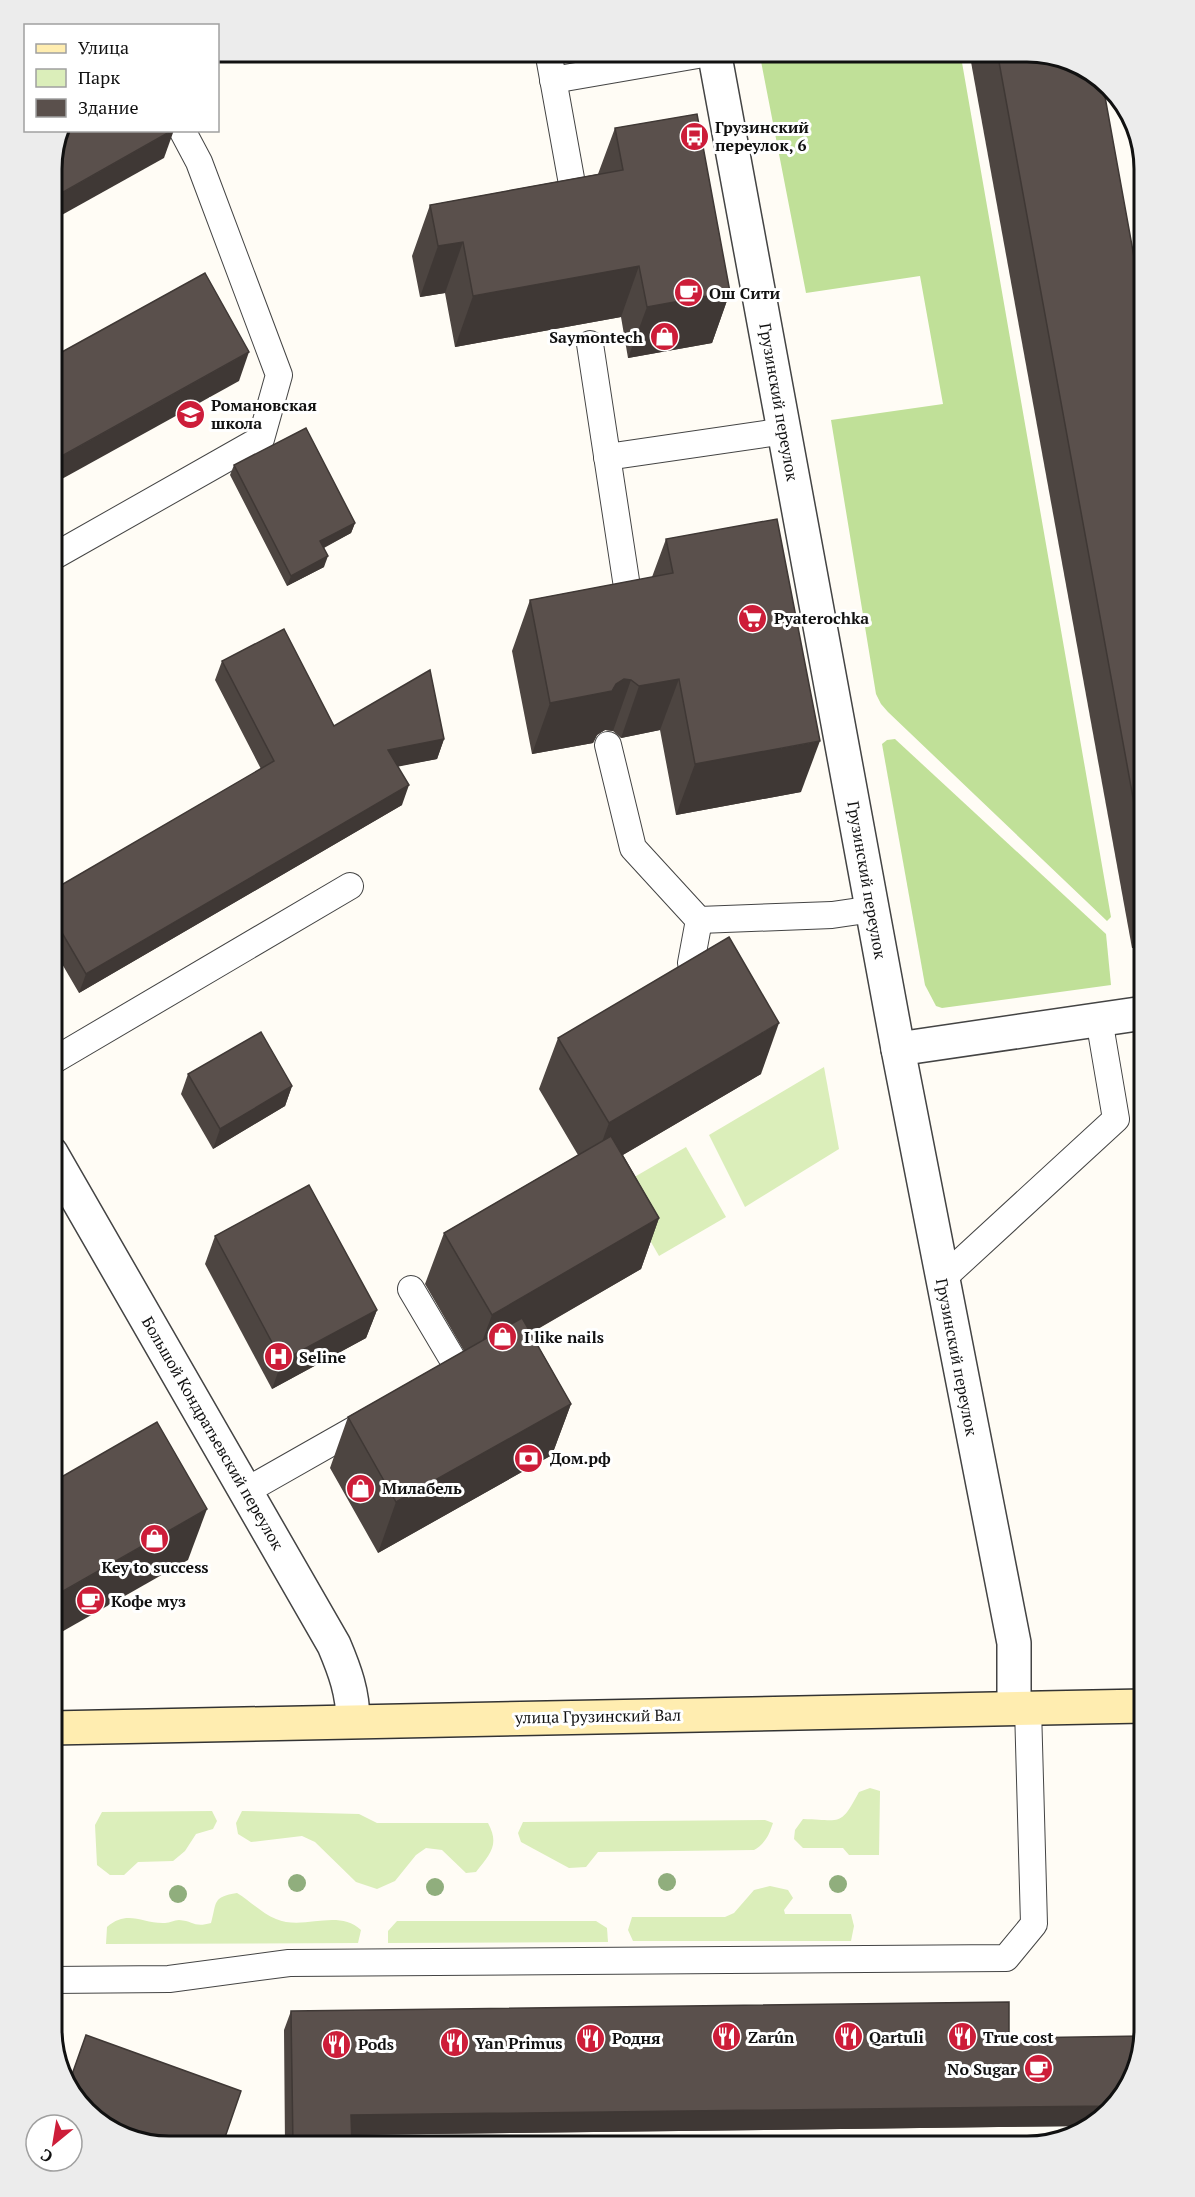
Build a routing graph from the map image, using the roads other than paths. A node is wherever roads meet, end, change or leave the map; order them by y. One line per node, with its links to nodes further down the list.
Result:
1 (550, 62): 4 (lane)
2 (657, 62): 4 (lane)
3 (717, 62): 8 (street, Грузинский переулок)
4 (553, 80): 6 (lane)
5 (183, 132): 10 (lane)
6 (574, 195)
7 (590, 344): 9 (lane)
8 (785, 431): 9 (lane); 14 (street, Грузинский переулок)
9 (607, 458): 11 (lane)
10 (62, 552)
11 (627, 587)
12 (608, 745): 15 (lane)
13 (350, 886): 20 (lane)
14 (873, 909): 15 (lane); 19 (street, Грузинский переулок)
15 (699, 920): 16 (lane)
16 (691, 963)
17 (1134, 1014): 18 (street)
18 (1099, 1019): 19 (street); 22 (lane)
19 (898, 1049): 22 (street, Грузинский переулок)
20 (62, 1056)
21 (62, 1172): 26 (street, Большой Кондратьевский переулок)
22 (942, 1279): 28 (street, Грузинский переулок)
23 (411, 1289): 24 (lane)
24 (419, 1393)
25 (390, 1410): 26 (lane)
26 (246, 1491): 29 (street, Большой Кондратьевский переулок)
27 (1134, 1706): 28 (main road, улица Грузинский Вал)
28 (1021, 1708): 29 (main road, улица Грузинский Вал); 31 (lane)
29 (352, 1721): 30 (main road, улица Грузинский Вал)
30 (62, 1728)
31 (62, 1980)

